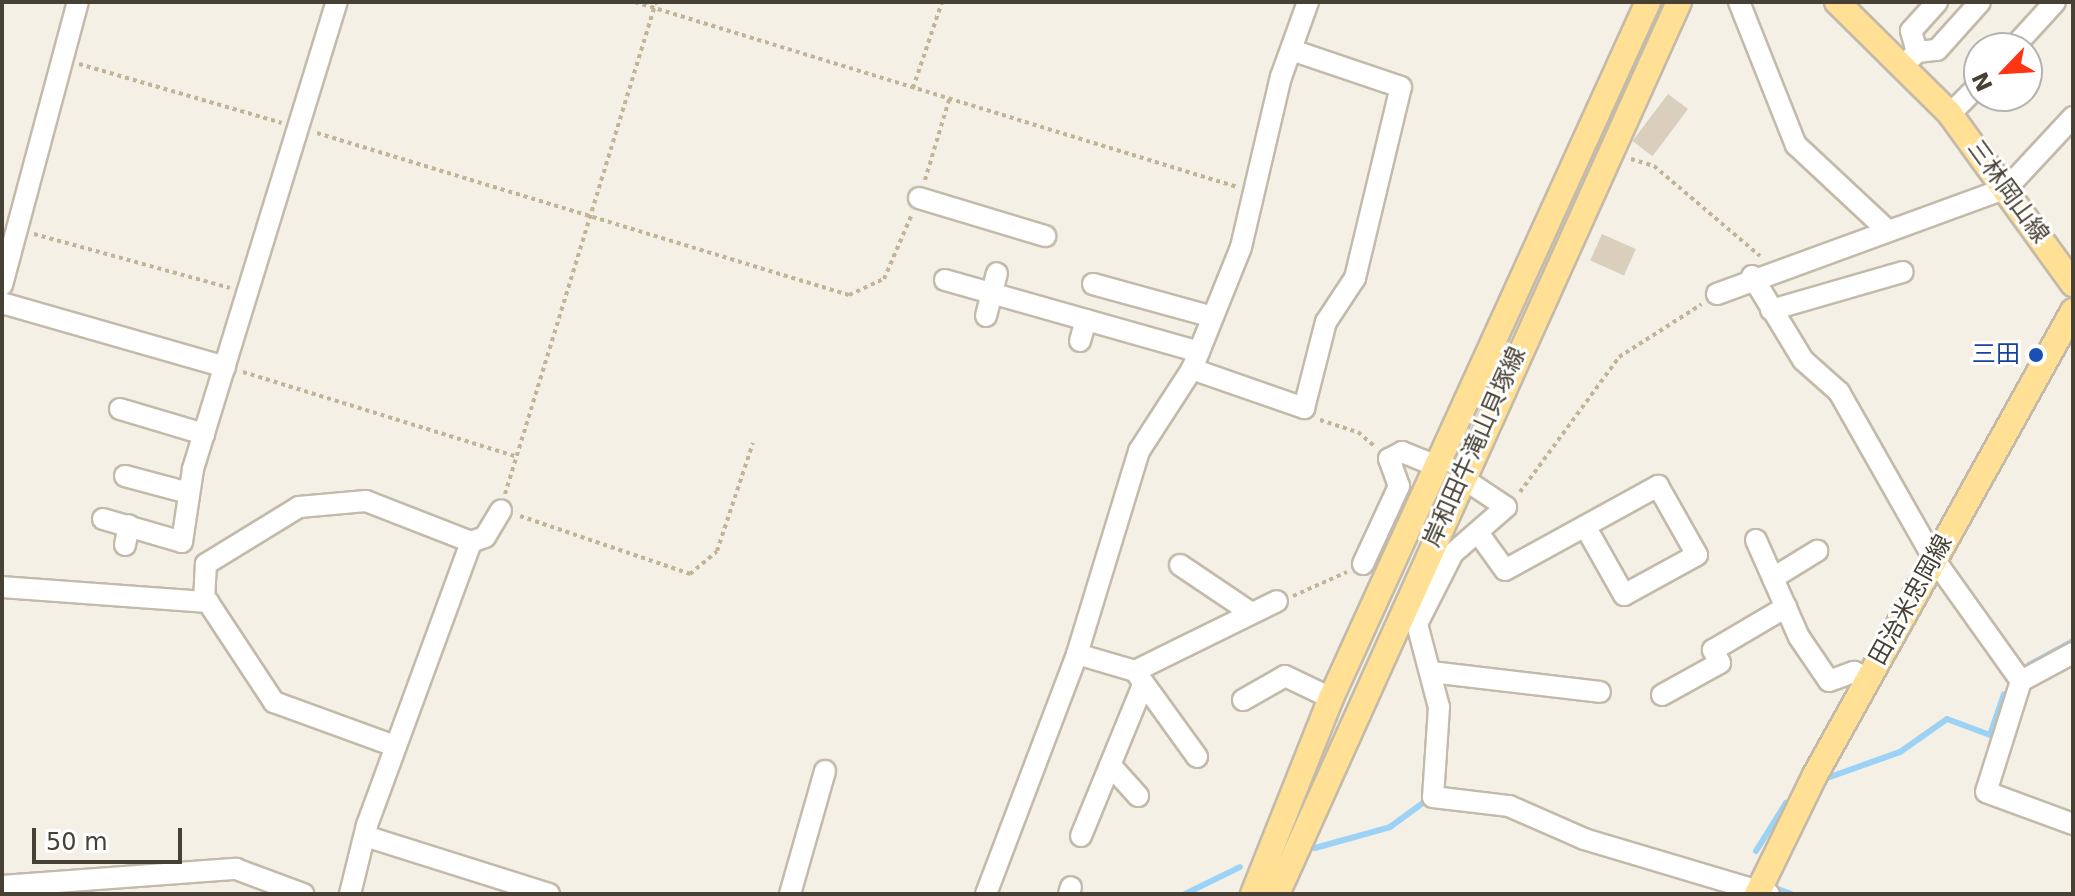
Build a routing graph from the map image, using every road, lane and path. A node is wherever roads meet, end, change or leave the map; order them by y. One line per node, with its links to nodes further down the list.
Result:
1 (78, 2): 17 (street)
2 (337, 2): 23 (street)
3 (635, 2): 13 (path)
4 (942, 2): 18 (path)
5 (1308, 2): 15 (street)
6 (1648, 2): 58 (main road, 岸和田牛滝山貝塚線)
7 (1679, 2): 24 (main road, 岸和田牛滝山貝塚線)
8 (1739, 2): 30 (street)
9 (1838, 2): 16 (main road, 三林岡山線)
10 (1937, 2): 16 (street)
11 (1980, 2): 16 (street)
12 (2050, 4): 14 (street)
13 (656, 5): 18 (path); 28 (path)
14 (2026, 32)
15 (1292, 50): 26 (street); 52 (street)
16 (1911, 58): 21 (main road, 三林岡山線)
17 (61, 59): 23 (path); 29 (street)
18 (913, 88): 19 (path)
19 (949, 100): 26 (path); 27 (path)
20 (1963, 101): 21 (street)
21 (1950, 114): 25 (main road, 三林岡山線)
22 (2073, 117): 25 (street)
23 (298, 127): 28 (path); 40 (street)
24 (1609, 150): 32 (path); 60 (main road, 岸和田牛滝山貝塚線)
25 (2007, 188): 30 (street); 38 (main road, 三林岡山線)
26 (1253, 196): 47 (street)
27 (919, 198): 28 (path); 31 (street)
28 (590, 216): 56 (path)
29 (16, 229): 39 (street); 40 (path)
30 (1887, 230): 32 (street)
31 (1045, 236)
32 (1774, 268): 35 (street)
33 (1903, 272): 44 (street)
34 (997, 273): 41 (street)
35 (1752, 276): 42 (street); 44 (street)
36 (945, 280): 41 (street)
37 (1093, 284): 47 (street)
38 (2073, 284)
39 (2, 285)
40 (246, 293): 51 (street)
41 (992, 294): 46 (street); 48 (street)
42 (1717, 294): 62 (path)
43 (2, 303): 51 (street)
44 (1771, 310): 70 (street)
45 (2073, 311): 70 (main road, 田治米忠岡線)
46 (986, 316)
47 (1213, 317): 50 (street)
48 (1086, 320): 49 (street); 50 (street)
49 (1080, 341)
50 (1196, 360): 52 (street); 80 (street)
51 (225, 367): 54 (street); 56 (path)
52 (1304, 408): 57 (path)
53 (120, 409): 54 (street)
54 (204, 434): 61 (street)
55 (753, 443): 63 (path)
56 (515, 456): 63 (path)
57 (1389, 459): 58 (street); 71 (street)
58 (1436, 466): 87 (main road, 岸和田牛滝山貝塚線)
59 (125, 476): 61 (street)
60 (1461, 477): 62 (street); 105 (main road, 岸和田牛滝山貝塚線)
61 (189, 493): 64 (street)
62 (1506, 507): 66 (street)
63 (501, 510): 68 (street)
64 (103, 519)
65 (1585, 526): 65 (street); 66 (street)
66 (1479, 534): 81 (street)
67 (1756, 540): 73 (street)
68 (471, 542): 75 (street); 89 (street)
69 (1817, 551): 73 (street)
70 (1934, 559): 83 (main road, 田治米忠岡線); 84 (street)
71 (1363, 564): 76 (path)
72 (1180, 565): 78 (street)
73 (1773, 578): 77 (street)
74 (2, 587): 75 (street)
75 (204, 601): 89 (street)
76 (1277, 601): 78 (street)
77 (1786, 607): 83 (street); 86 (street)
78 (1250, 612): 82 (street)
79 (2073, 653): 84 (street)
80 (1077, 654): 82 (street); 103 (street)
81 (1431, 672): 85 (street); 98 (street)
82 (1139, 678): 90 (street); 91 (street)
83 (1868, 678): 98 (main road, 田治米忠岡線)
84 (2021, 681): 94 (street)
85 (1600, 692)
86 (1662, 695)
87 (1331, 698): 88 (street); 104 (main road, 岸和田牛滝山貝塚線)
88 (1243, 700)
89 (395, 746): 95 (street)
90 (1197, 757)
91 (1112, 767): 93 (street); 96 (street)
92 (825, 771): 102 (street)
93 (1138, 796)
94 (2073, 824)
95 (365, 836): 100 (street); 101 (street)
96 (1081, 836)
97 (2, 886): 99 (street)
98 (1762, 893)
99 (303, 894)
100 (350, 894)
101 (549, 894)
102 (790, 894)
103 (986, 894)
104 (1253, 894)
105 (1277, 894)

